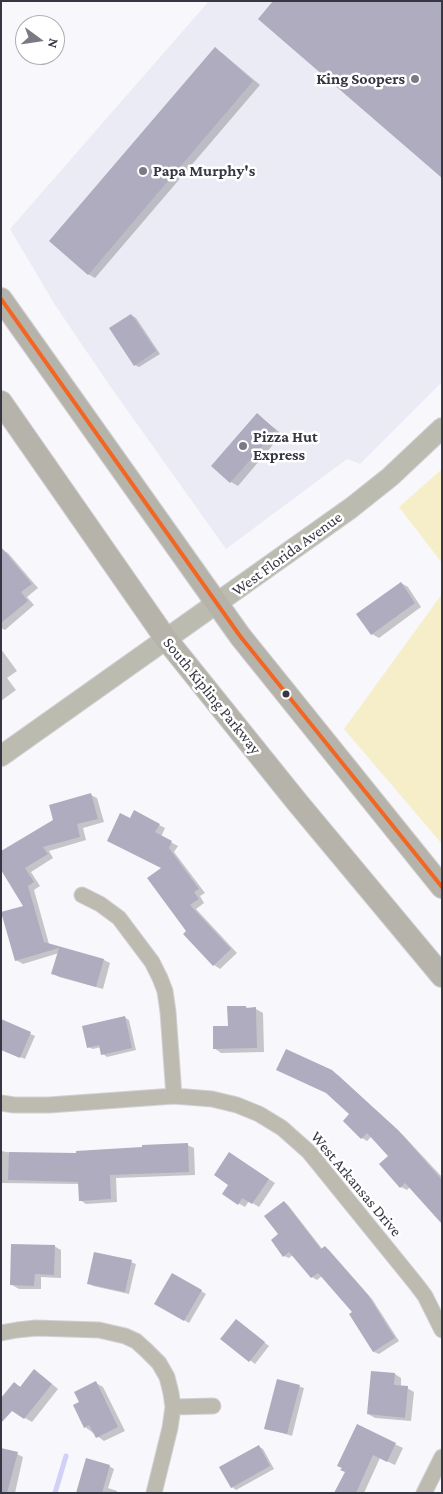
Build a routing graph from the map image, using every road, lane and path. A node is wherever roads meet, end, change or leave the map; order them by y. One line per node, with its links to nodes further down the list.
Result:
1 (1, 299): 4 (main road)
2 (1, 402): 5 (main road, South Kipling Parkway)
3 (442, 428): 4 (street, West Florida Avenue)
4 (216, 604): 5 (street, West Florida Avenue); 7 (main road)
5 (166, 639): 6 (street, West Florida Avenue); 9 (main road, South Kipling Parkway)
6 (1, 756)
7 (442, 888)
8 (82, 895): 10 (street)
9 (442, 976)
10 (174, 1096): 11 (street, West Arkansas Drive); 12 (street, West Arkansas Drive)
11 (1, 1103)
12 (442, 1330)
13 (1, 1334): 15 (street)
14 (213, 1406): 15 (street)
15 (173, 1407): 17 (street)
16 (442, 1457): 18 (street)
17 (154, 1493)
18 (424, 1493)

